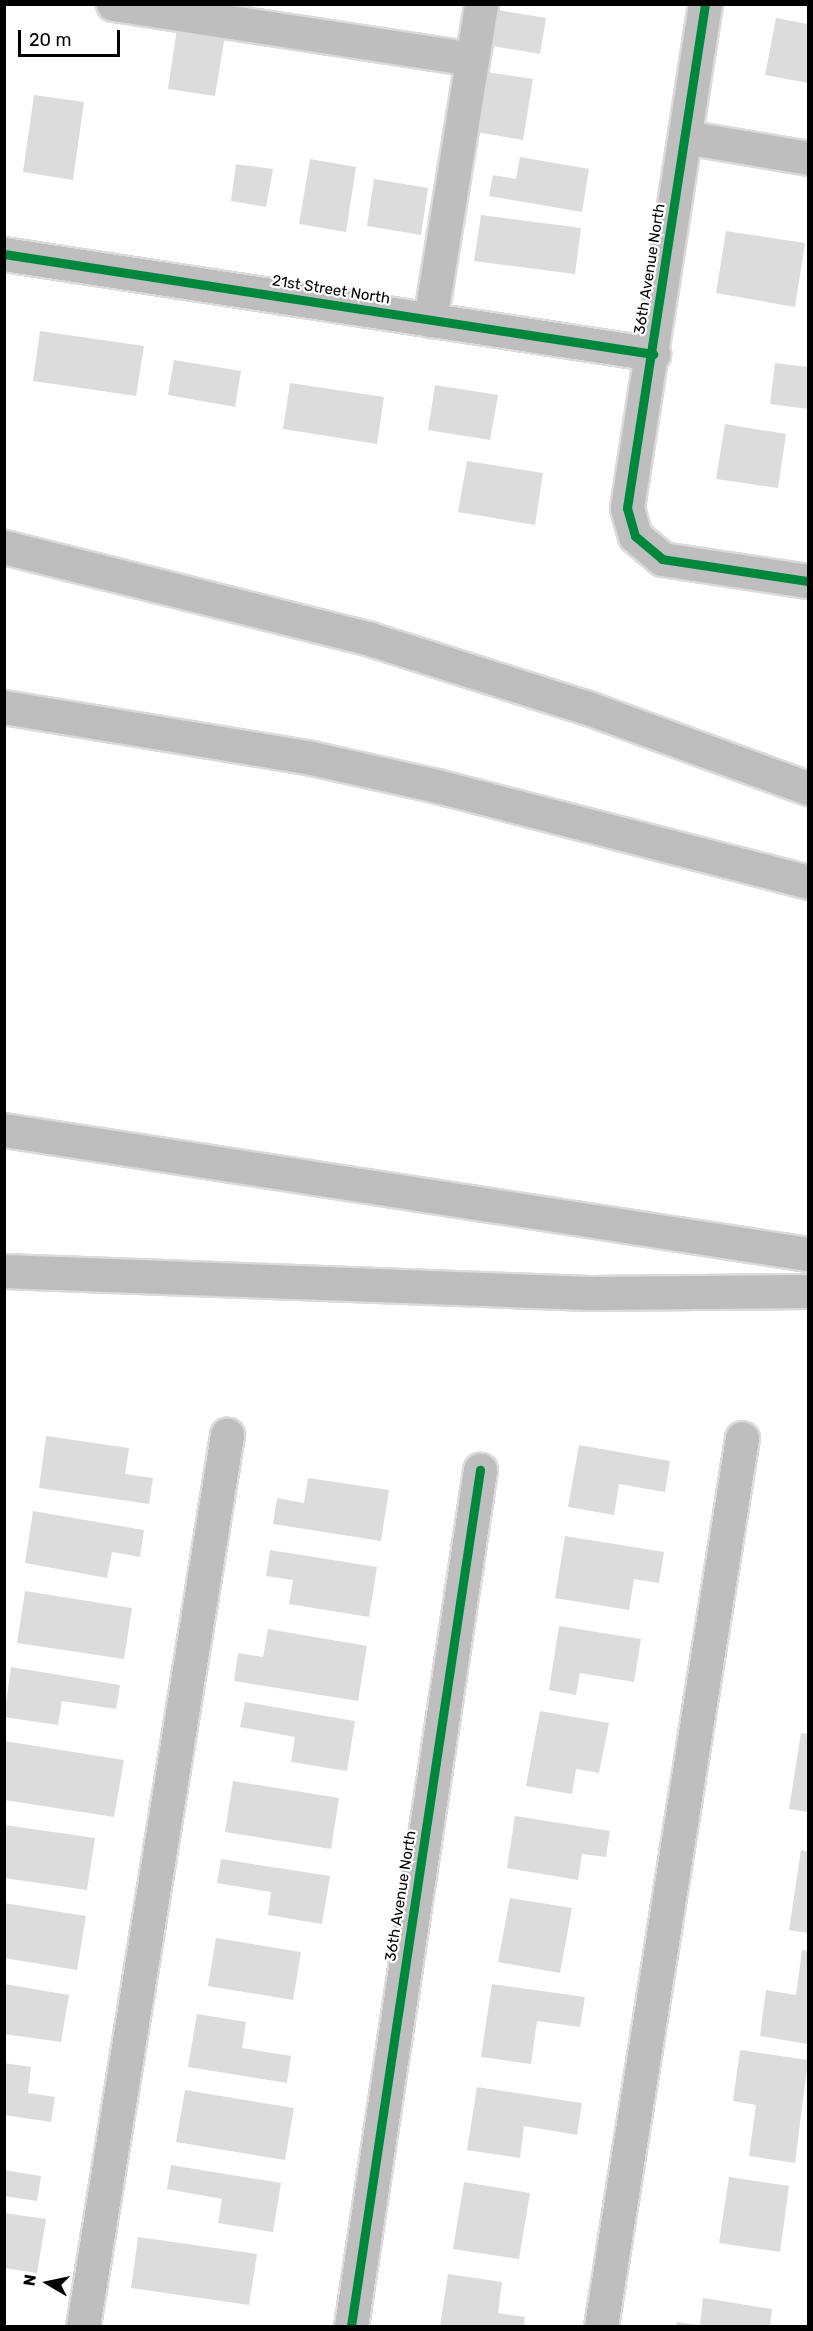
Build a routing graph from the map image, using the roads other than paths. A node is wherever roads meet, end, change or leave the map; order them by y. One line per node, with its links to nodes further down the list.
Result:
1 (113, 4): 4 (street)
2 (481, 4): 4 (street)
3 (705, 4): 5 (street, 36th Avenue North)
4 (472, 59): 8 (street)
5 (685, 137): 6 (street); 9 (street, 36th Avenue North)
6 (808, 158)
7 (4, 254): 8 (street, 21st Street North)
8 (430, 320): 9 (street, 21st Street North)
9 (652, 354): 11 (street, 36th Avenue North)
10 (6, 547): 13 (highway)
11 (808, 581)
12 (4, 707): 14 (highway)
13 (808, 788)
14 (808, 882)
15 (4, 1130): 16 (highway)
16 (808, 1254)
17 (4, 1271): 18 (highway)
18 (808, 1291)
19 (228, 1434): 22 (street)
20 (742, 1438): 24 (street)
21 (480, 1470): 23 (street, 36th Avenue North)
22 (83, 2326)
23 (351, 2326)
24 (600, 2326)

